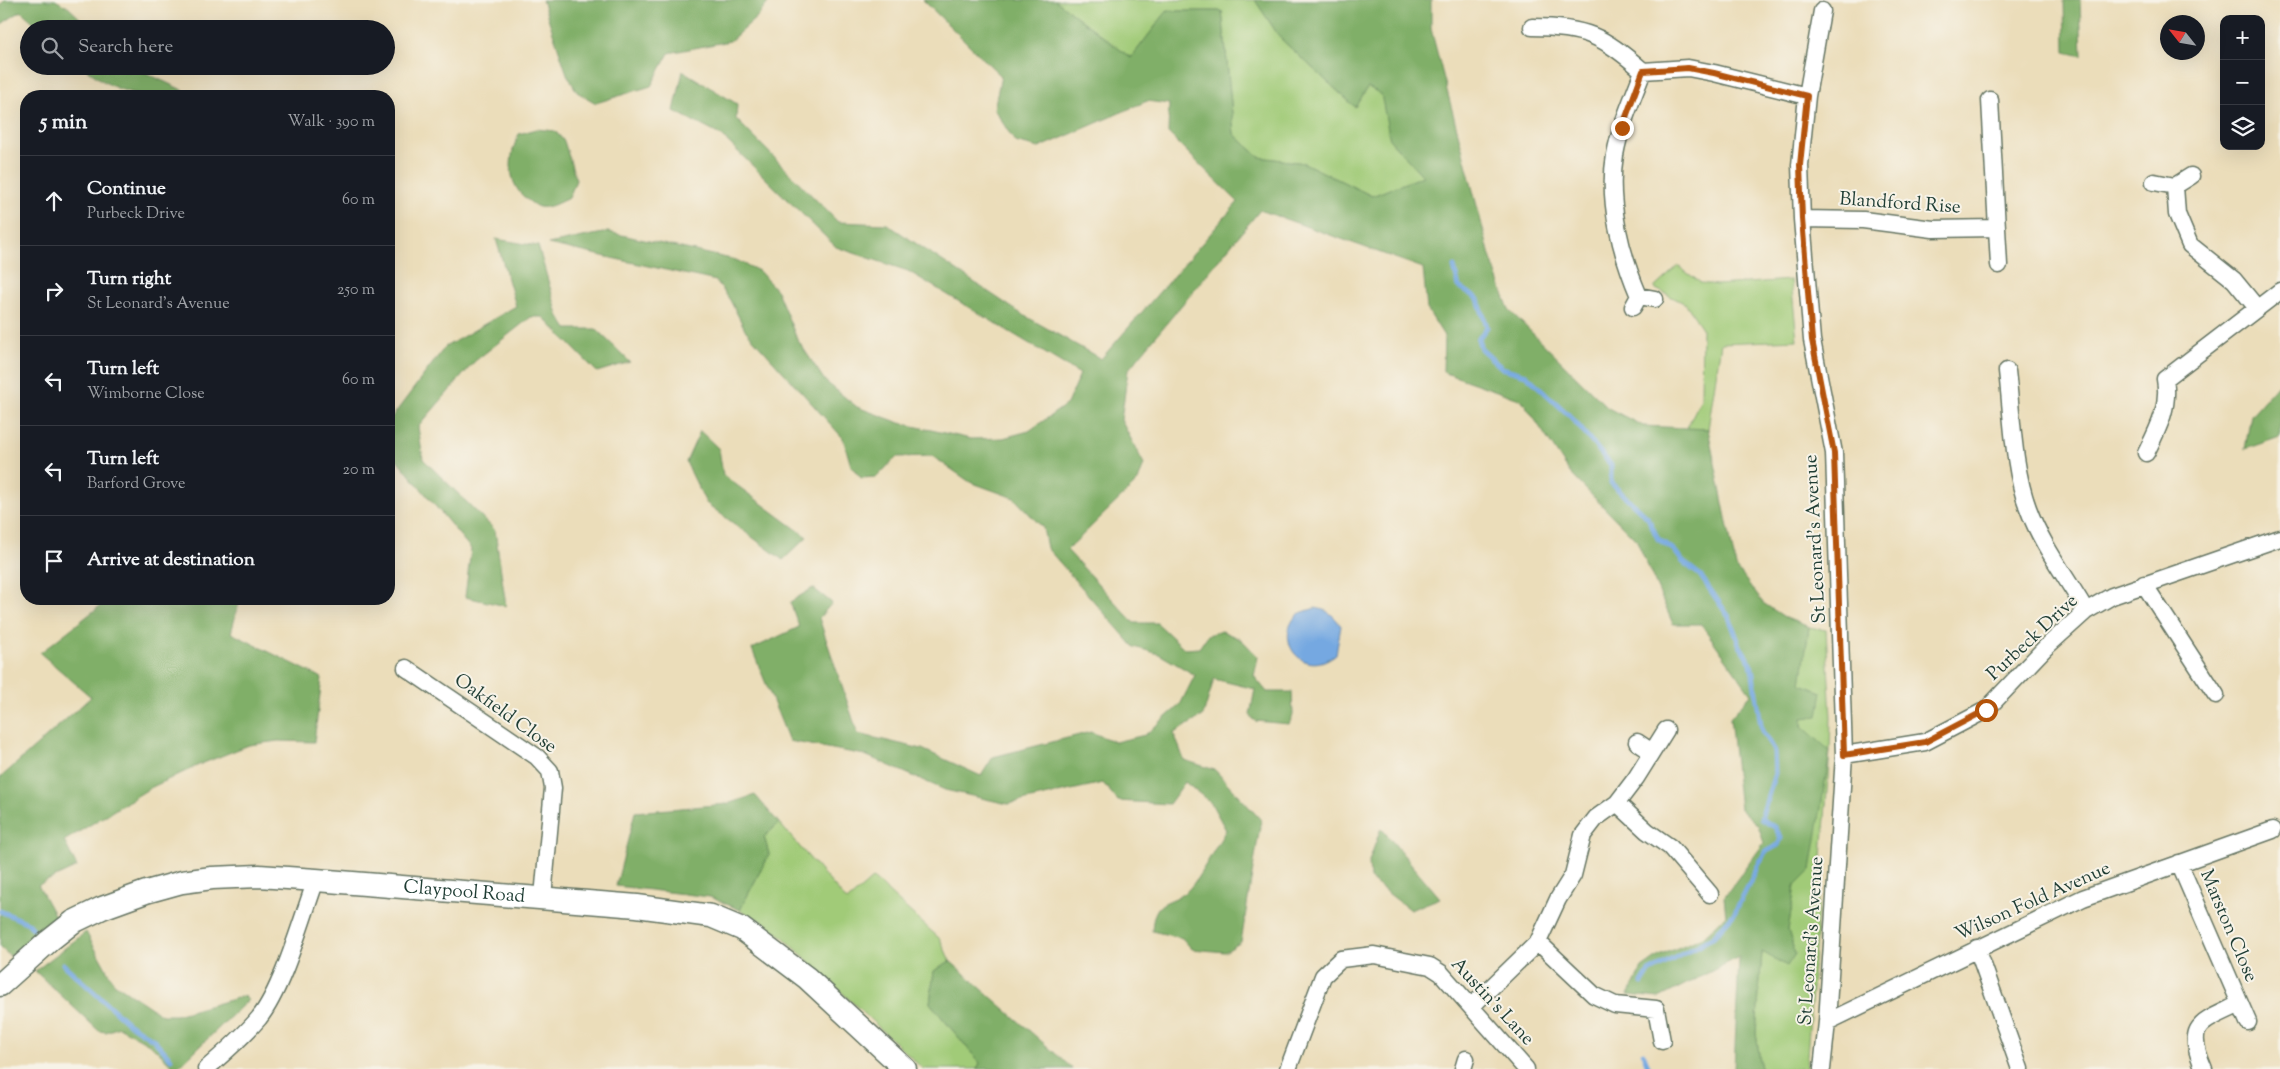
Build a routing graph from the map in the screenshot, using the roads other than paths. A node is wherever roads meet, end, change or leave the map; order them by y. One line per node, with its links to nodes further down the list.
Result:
1 (1822, 11): 4 (street, St Leonard's Avenue)
2 (1529, 27): 3 (street)
3 (1643, 71): 4 (street); 13 (street)
4 (1807, 96): 9 (street, St Leonard's Avenue)
5 (1990, 100): 10 (street)
6 (2191, 176): 8 (street)
7 (2154, 182): 8 (street)
8 (2174, 186): 14 (street)
9 (1802, 219): 10 (street, Blandford Rise); 25 (street, St Leonard's Avenue)
10 (1996, 228): 11 (street)
11 (1999, 265)
12 (2280, 291): 14 (street)
13 (1643, 301)
14 (2257, 308): 16 (street)
15 (2007, 371): 19 (street)
16 (2146, 453)
17 (2280, 538): 18 (street, Purbeck Drive)
18 (2144, 584): 19 (street, Purbeck Drive); 21 (street)
19 (2086, 611): 25 (street, Purbeck Drive)
20 (406, 668): 31 (street, Oakfield Close)
21 (2216, 685)
22 (1666, 730): 24 (street)
23 (1637, 742): 24 (street)
24 (1652, 752): 26 (street)
25 (1844, 755): 37 (street, St Leonard's Avenue)
26 (1617, 803): 30 (street); 32 (street)
27 (2266, 837): 28 (street, Wilson Fold Avenue)
28 (2179, 863): 33 (street, Wilson Fold Avenue); 35 (street, Marston Close)
29 (316, 880): 31 (street, Claypool Road); 34 (street, Claypool Road); 40 (street)
30 (1710, 894)
31 (543, 897): 41 (street, Claypool Road)
32 (1538, 942): 36 (street); 39 (street)
33 (1977, 948): 37 (street, Wilson Fold Avenue); 45 (street)
34 (0, 985)
35 (2240, 1004): 38 (street, Marston Close); 46 (street, Marston Close)
36 (1472, 1006): 42 (street, Austin's Lane); 43 (street, Austin's Lane)
37 (1827, 1022): 44 (street, St Leonard's Avenue)
38 (2248, 1022)
39 (1662, 1041)
40 (206, 1069)
41 (905, 1069)
42 (1288, 1069)
43 (1526, 1069)
44 (1822, 1069)
45 (2020, 1069)
46 (2204, 1069)

